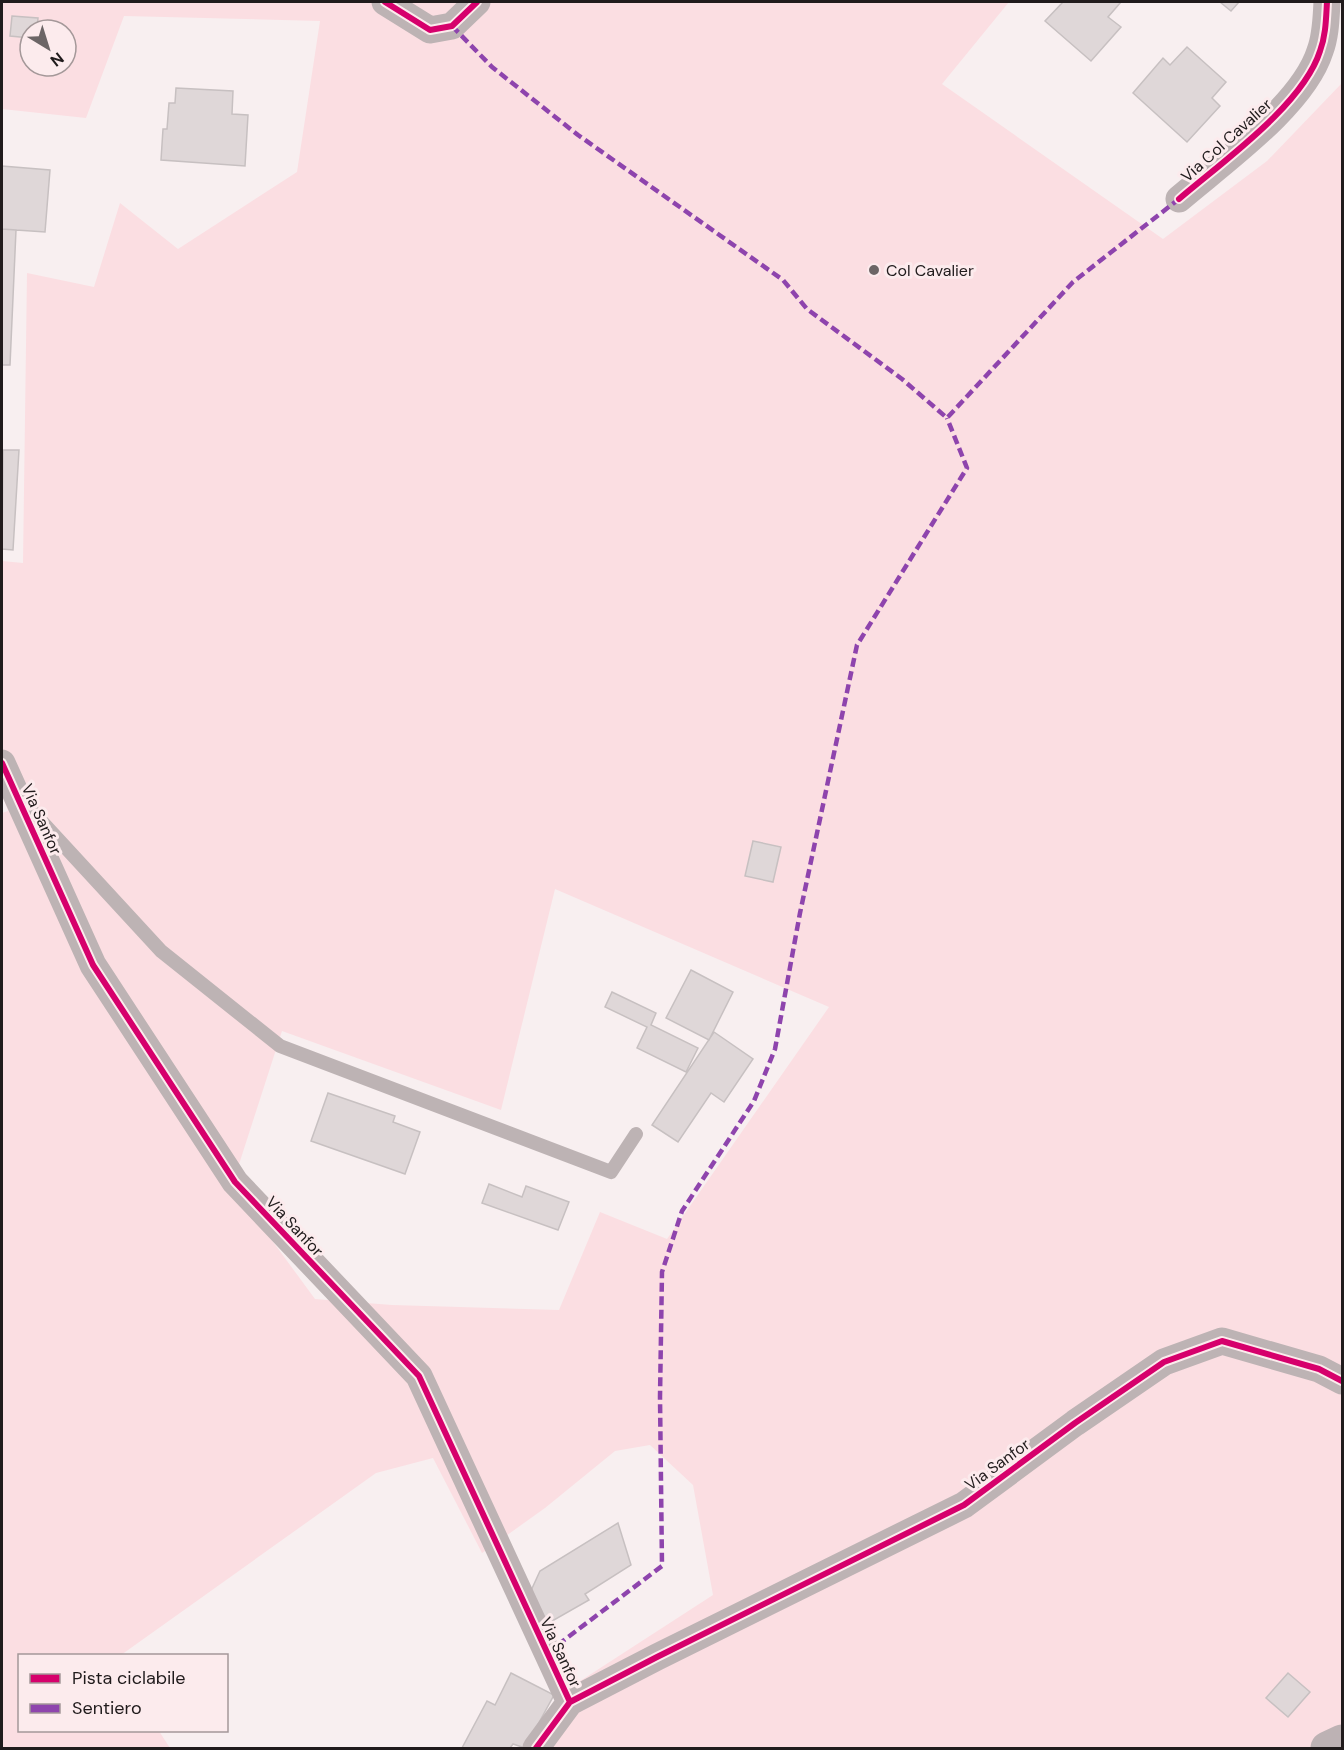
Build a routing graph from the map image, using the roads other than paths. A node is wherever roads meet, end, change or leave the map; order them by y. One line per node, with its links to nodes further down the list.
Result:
1 (385, 2): 2 (street)
2 (477, 2)
3 (1327, 2): 4 (street, Via Col Cavalier)
4 (1179, 199)
5 (2, 764): 6 (street, Via Sanfor)
6 (15, 792): 7 (lane, Via Sanfor); 9 (street, Via Sanfor)
7 (636, 1134)
8 (1342, 1381): 9 (street, Via Sanfor)
9 (570, 1702): 11 (street, Via Sanfor)
10 (1342, 1741): 12 (street)
11 (536, 1749)
12 (1327, 1749)

